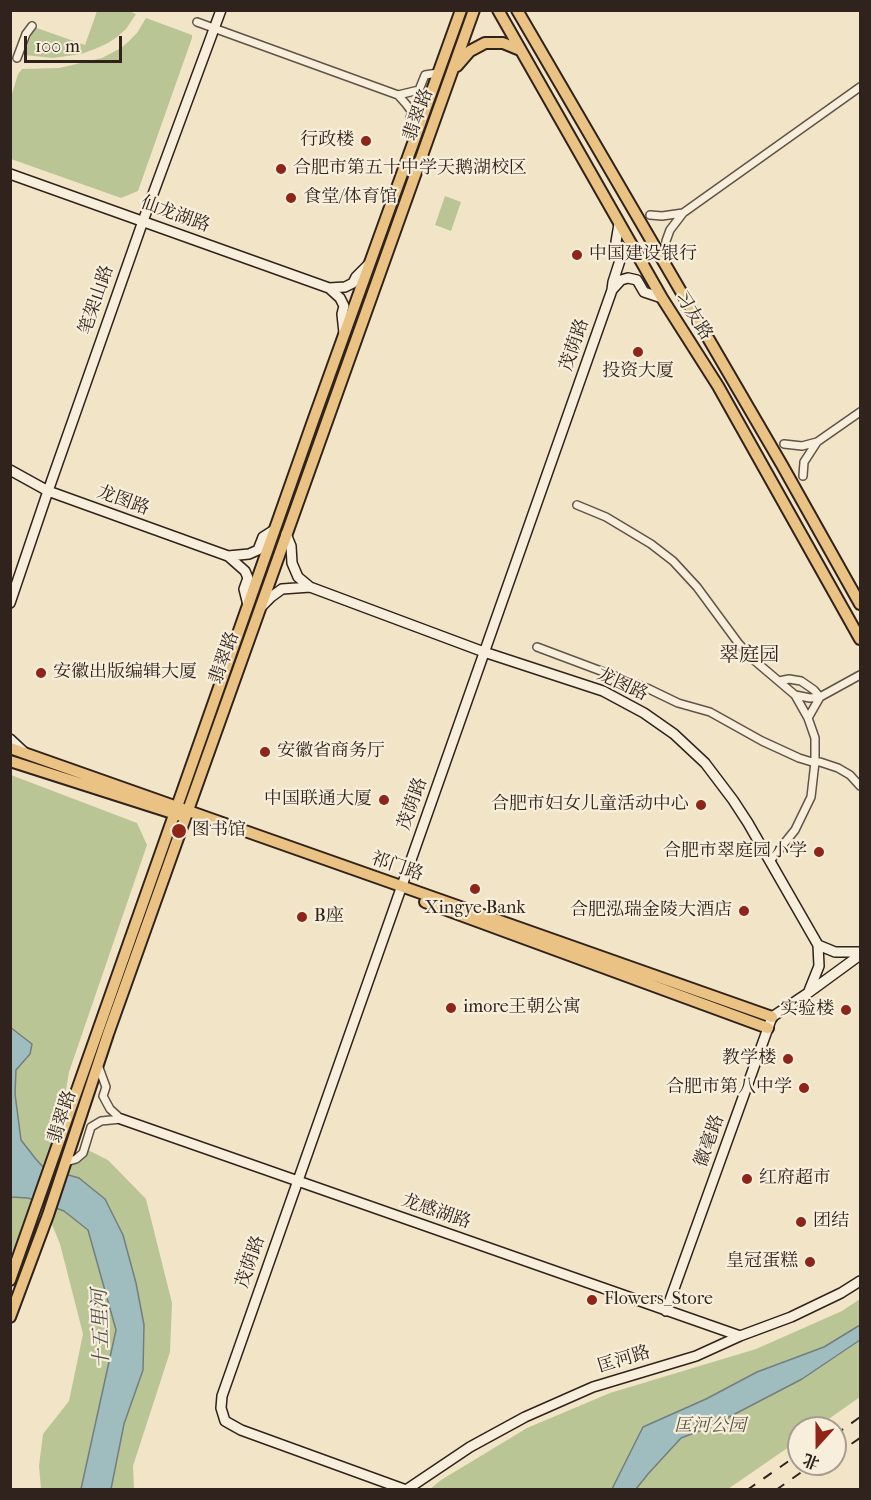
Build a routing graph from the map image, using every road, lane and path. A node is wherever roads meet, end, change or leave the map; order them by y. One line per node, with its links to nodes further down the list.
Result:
1 (221, 10): 10 (street, 笔架山路)
2 (456, 10): 9 (main road)
3 (461, 10): 9 (main road, 翡翠路)
4 (474, 10): 13 (main road, 翡翠路)
5 (498, 10): 11 (main road, 习友路)
6 (517, 10): 42 (main road, 习友路)
7 (196, 22): 10 (street)
8 (32, 26): 12 (street)
9 (455, 26): 14 (main road, 翡翠路)
10 (215, 29): 16 (street); 21 (street, 笔架山路)
11 (520, 50): 13 (main road); 22 (main road, 习友路)
12 (17, 58)
13 (452, 70): 37 (main road, 翡翠路)
14 (438, 73): 16 (street); 17 (main road, 翡翠路)
15 (861, 87): 19 (street)
16 (398, 95): 17 (street)
17 (417, 133): 24 (main road, 翡翠路)
18 (10, 174): 21 (street, 仙龙湖路)
19 (683, 213): 20 (street); 23 (street)
20 (650, 214)
21 (143, 221): 25 (street, 仙龙湖路); 34 (street, 笔架山路)
22 (619, 224): 26 (street, 茂荫路); 27 (main road, 习友路)
23 (666, 242)
24 (369, 264): 25 (street); 28 (main road, 翡翠路)
25 (329, 288): 28 (street)
26 (612, 290): 27 (street); 46 (street, 茂荫路)
27 (662, 298): 44 (main road, 习友路)
28 (344, 333): 36 (main road, 翡翠路)
29 (861, 412): 30 (street)
30 (817, 442): 31 (street); 33 (street)
31 (784, 444)
32 (10, 470): 34 (street, 龙图路)
33 (803, 476)
34 (48, 491): 38 (street, 龙图路); 40 (street, 笔架山路)
35 (577, 505): 48 (street)
36 (274, 530): 38 (street); 41 (main road, 翡翠路)
37 (286, 534): 39 (street); 43 (main road, 翡翠路)
38 (228, 556): 41 (street)
39 (310, 587): 43 (street); 46 (street, 龙图路)
40 (10, 603)
41 (248, 604): 58 (main road, 翡翠路)
42 (861, 604)
43 (260, 608): 58 (main road, 翡翠路)
44 (861, 639)
45 (537, 647): 56 (street)
46 (484, 652): 59 (street, 龙图路); 60 (street, 茂荫路)
47 (861, 675): 50 (street)
48 (779, 681): 49 (street); 50 (street)
49 (795, 695): 50 (street); 51 (street)
50 (820, 696): 51 (street)
51 (808, 718): 56 (street)
52 (10, 739): 54 (street)
53 (10, 748): 54 (main road, 祁门路)
54 (27, 754): 58 (main road, 祁门路)
55 (10, 761): 58 (main road, 祁门路)
56 (815, 762): 57 (street); 59 (street)
57 (861, 786)
58 (181, 812): 60 (main road, 祁门路); 66 (main road, 翡翠路); 67 (main road, 翡翠路)
59 (770, 861): 61 (street, 龙图路)
60 (400, 889): 64 (main road, 祁门路); 65 (main road, 祁门路); 70 (street, 茂荫路)
61 (818, 945): 62 (street); 63 (street)
62 (861, 954): 63 (street)
63 (808, 993): 64 (street)
64 (772, 1017): 65 (street, 徽毫路)
65 (768, 1028): 73 (street, 徽毫路)
66 (91, 1052): 67 (street); 71 (main road, 翡翠路)
67 (98, 1065): 68 (street); 69 (main road, 翡翠路)
68 (121, 1119): 69 (street); 70 (street, 龙感湖路)
69 (66, 1162): 74 (main road, 翡翠路)
70 (297, 1180): 73 (street, 龙感湖路); 76 (street, 茂荫路)
71 (10, 1280)
72 (861, 1281): 75 (street, 匡河路)
73 (666, 1311): 75 (street, 龙感湖路)
74 (10, 1317)
75 (740, 1336): 76 (street, 匡河路)
76 (406, 1490)

